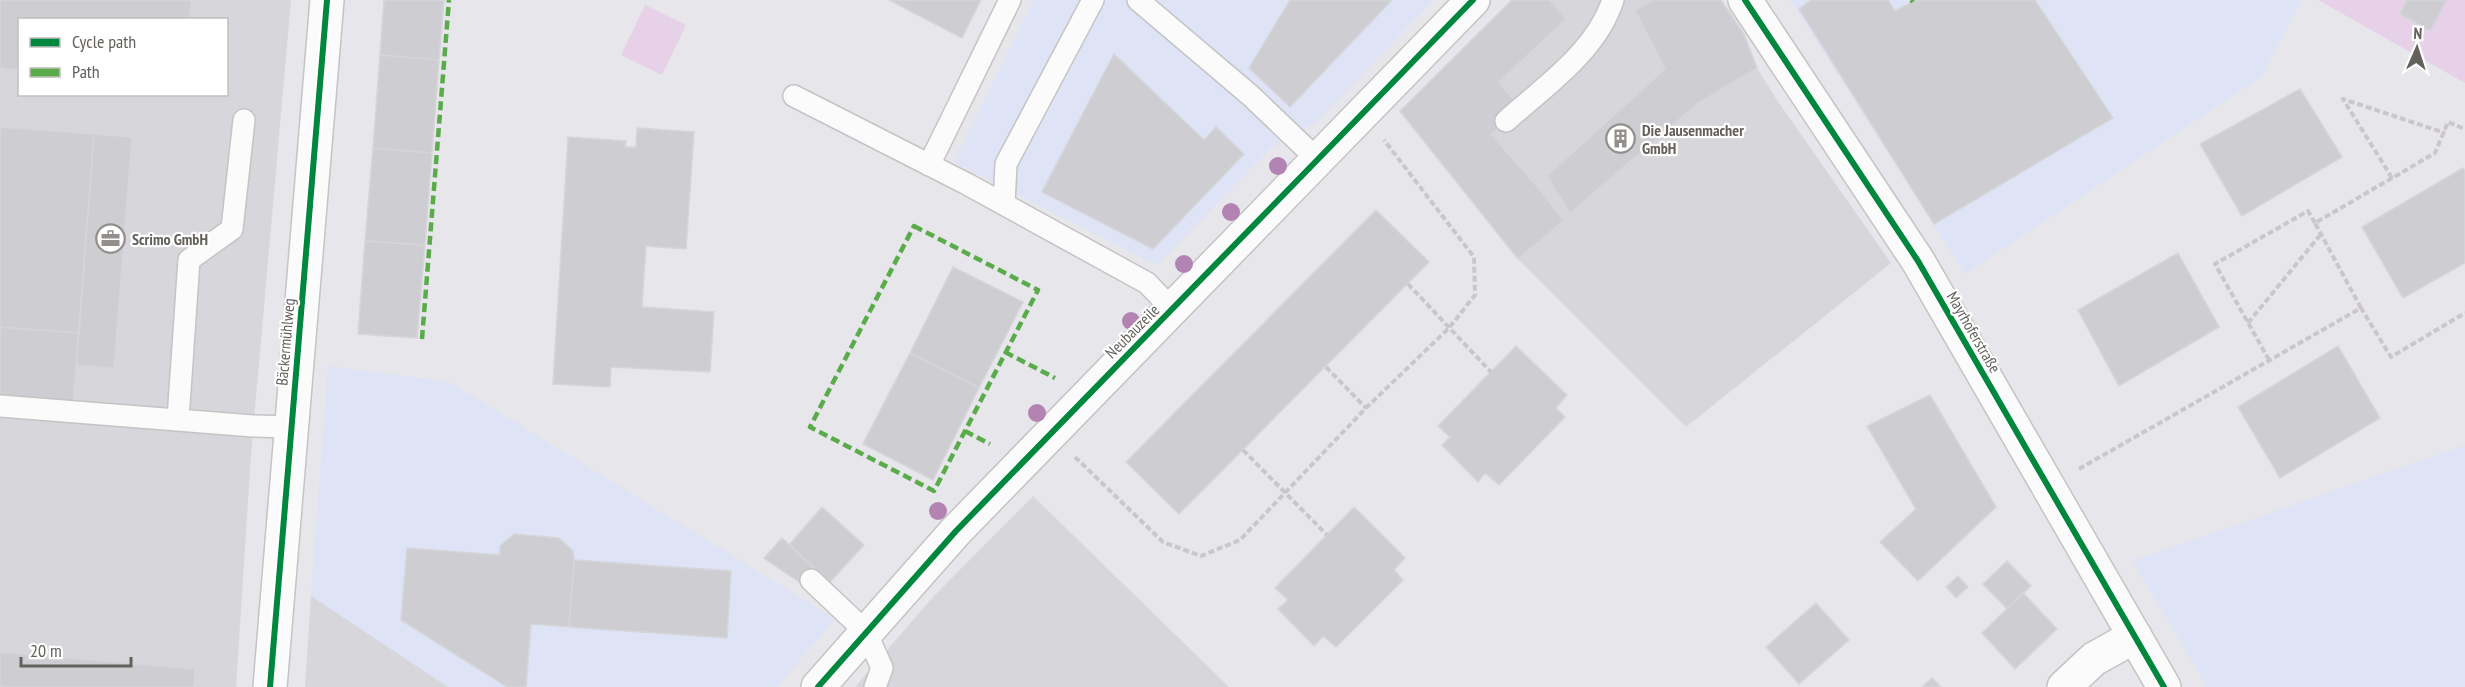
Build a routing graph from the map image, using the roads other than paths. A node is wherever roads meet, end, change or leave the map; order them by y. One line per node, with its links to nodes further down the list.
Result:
1 (327, 0): 17 (street, Bäckermühlweg)
2 (1010, 0): 12 (lane)
3 (1093, 0): 13 (lane)
4 (1138, 0): 11 (lane)
5 (1473, 0): 11 (street, Neubauzeile)
6 (1613, 0): 10 (lane)
7 (1745, 0): 20 (street, Mayrhoferstraße)
8 (794, 96): 12 (lane)
9 (244, 120): 16 (lane)
10 (1506, 121)
11 (1318, 160): 14 (street, Neubauzeile)
12 (929, 165): 13 (lane)
13 (1004, 204): 14 (lane)
14 (1172, 309): 19 (street, Neubauzeile)
15 (0, 406): 16 (lane)
16 (178, 419): 17 (lane)
17 (291, 426): 21 (street, Bäckermühlweg)
18 (811, 580): 19 (lane)
19 (866, 632): 22 (street, Neubauzeile); 23 (lane)
20 (2135, 636): 24 (street); 25 (street, Mayrhoferstraße)
21 (270, 687)
22 (818, 687)
23 (876, 687)
24 (2064, 687)
25 (2164, 687)

